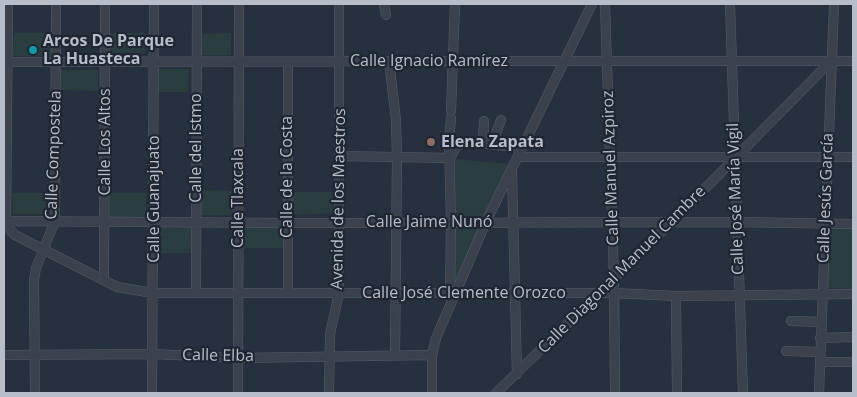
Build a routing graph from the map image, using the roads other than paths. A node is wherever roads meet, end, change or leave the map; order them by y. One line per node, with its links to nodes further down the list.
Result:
1 (8, 4): 21 (street)
2 (56, 4): 22 (street, Calle Compostela)
3 (105, 4): 23 (street, Calle Los Altos)
4 (154, 4): 24 (street, Calle Guanajuato)
5 (197, 4): 25 (street, Calle del Istmo)
6 (239, 4): 26 (street, Calle Tlaxcala)
7 (339, 4): 28 (street, Avenida de los Maestros)
8 (384, 4): 14 (street)
9 (455, 4): 16 (street)
10 (592, 4): 17 (street)
11 (605, 4): 18 (street, Calle Manuel Azpiroz)
12 (730, 4): 29 (street, Calle José María Vigil)
13 (834, 4): 19 (street, Calle Jesús García)
14 (386, 15)
15 (389, 61): 16 (street, Calle Ignacio Ramírez); 28 (street, Calle Ignacio Ramírez); 36 (street)
16 (453, 61): 17 (street, Calle Ignacio Ramírez); 39 (street)
17 (564, 61): 18 (street, Calle Ignacio Ramírez); 37 (street)
18 (607, 61): 29 (street, Calle Ignacio Ramírez); 35 (street, Calle Manuel Azpiroz)
19 (831, 61): 20 (street, Calle Ignacio Ramírez); 29 (street, Calle Ignacio Ramírez); 40 (street, Calle Diagonal Manuel Cambre); 41 (street, Calle Jesús García)
20 (853, 61)
21 (6, 62): 22 (street, Calle Ignacio Ramírez); 43 (street)
22 (56, 62): 23 (street, Calle Ignacio Ramírez); 44 (street, Calle Compostela)
23 (105, 62): 24 (street, Calle Ignacio Ramírez); 45 (street, Calle Los Altos)
24 (154, 62): 25 (street, Calle Ignacio Ramírez); 46 (street, Calle Guanajuato)
25 (197, 62): 26 (street, Calle Ignacio Ramírez); 47 (street, Calle del Istmo)
26 (239, 62): 27 (street, Calle Ignacio Ramírez); 48 (street, Calle Tlaxcala)
27 (288, 62): 28 (street, Calle Ignacio Ramírez); 54 (street, Calle de la Costa)
28 (340, 62): 34 (street, Avenida de los Maestros)
29 (732, 62): 40 (street, Calle José María Vigil)
30 (502, 120): 32 (street)
31 (484, 122): 32 (street)
32 (487, 143): 33 (street); 39 (street)
33 (516, 147)
34 (340, 156): 36 (street); 49 (street, Avenida de los Maestros)
35 (610, 156): 37 (street); 40 (street); 56 (street, Calle Manuel Azpiroz)
36 (397, 157): 39 (street); 50 (street)
37 (519, 157): 42 (street)
38 (853, 157): 41 (street)
39 (450, 158): 51 (street)
40 (735, 158): 41 (street); 53 (street, Calle José María Vigil); 57 (street, Calle Diagonal Manuel Cambre)
41 (827, 158): 58 (street, Calle Jesús García)
42 (512, 170): 52 (street); 55 (street)
43 (5, 221): 44 (street, Calle Jaime Nunó); 60 (street, Calle José Clemente Orozco)
44 (54, 221): 45 (street, Calle Jaime Nunó); 60 (street, Calle Compostela)
45 (105, 221): 46 (street, Calle Jaime Nunó); 62 (street, Calle Los Altos)
46 (154, 221): 47 (street, Calle Jaime Nunó); 63 (street, Calle Guanajuato)
47 (196, 222): 48 (street, Calle Jaime Nunó); 64 (street, Calle del Istmo)
48 (238, 222): 54 (street, Calle Jaime Nunó); 66 (street, Calle Tlaxcala)
49 (340, 222): 50 (street, Calle Jaime Nunó); 54 (street, Calle Jaime Nunó); 68 (street, Avenida de los Maestros)
50 (397, 222): 51 (street, Calle Jaime Nunó); 65 (street)
51 (451, 222): 52 (street, Calle Jaime Nunó); 69 (street)
52 (486, 222): 55 (street, Calle Jaime Nunó); 69 (street)
53 (737, 222): 57 (street, Calle Jaime Nunó); 58 (street, Calle Jaime Nunó); 74 (street, Calle José María Vigil)
54 (287, 223): 67 (street, Calle de la Costa)
55 (514, 223): 56 (street, Calle Jaime Nunó); 72 (street)
56 (612, 223): 57 (street, Calle Jaime Nunó); 61 (street, Calle Manuel Azpiroz)
57 (671, 223): 61 (street, Calle Diagonal Manuel Cambre)
58 (825, 224): 59 (street, Calle Jaime Nunó); 75 (street, Calle Jesús García)
59 (853, 224)
60 (43, 250): 62 (street, Calle José Clemente Orozco); 85 (street, Calle Compostela)
61 (614, 278): 70 (street, Calle Diagonal Manuel Cambre); 71 (street, Calle Manuel Azpiroz)
62 (104, 280): 63 (street, Calle José Clemente Orozco)
63 (153, 292): 64 (street, Calle José Clemente Orozco); 83 (street, Calle Guanajuato)
64 (196, 292): 66 (street, Calle José Clemente Orozco)
65 (396, 292): 68 (street, Calle José Clemente Orozco); 69 (street, Calle José Clemente Orozco); 88 (street)
66 (238, 293): 67 (street, Calle José Clemente Orozco); 89 (street, Calle Tlaxcala)
67 (288, 293): 68 (street, Calle José Clemente Orozco)
68 (339, 293): 87 (street, Avenida de los Maestros)
69 (453, 293): 72 (street, Calle José Clemente Orozco); 86 (street)
70 (598, 293): 71 (street, Calle José Clemente Orozco); 72 (street, Calle José Clemente Orozco); 92 (street, Calle Diagonal Manuel Cambre)
71 (614, 293): 76 (street, Calle José Clemente Orozco); 99 (street, Calle Manuel Azpiroz)
72 (516, 294): 92 (street)
73 (853, 294): 75 (street, Calle José Clemente Orozco)
74 (739, 295): 75 (street, Calle José Clemente Orozco); 76 (street, Calle José Clemente Orozco); 101 (street, Calle José María Vigil)
75 (822, 295): 78 (street, Calle Jesús García)
76 (676, 296): 100 (street)
77 (791, 321): 78 (street)
78 (821, 322): 80 (street, Calle Jesús García)
79 (853, 337): 80 (street)
80 (820, 338): 82 (street, Calle Jesús García)
81 (786, 351): 82 (street)
82 (820, 352): 90 (street, Calle Jesús García)
83 (153, 354): 85 (street, Calle Elba); 89 (street, Calle Elba); 94 (street, Calle Guanajuato)
84 (4, 355): 85 (street, Calle Elba)
85 (35, 355): 93 (street, Calle Compostela)
86 (432, 355): 88 (street, Calle Elba); 97 (street)
87 (329, 356): 88 (street, Calle Elba); 89 (street, Calle Elba); 96 (street, Avenida de los Maestros)
88 (395, 356)
89 (238, 358): 95 (street, Calle Tlaxcala)
90 (820, 362): 91 (street); 102 (street, Calle Jesús García)
91 (853, 362)
92 (517, 374): 98 (street, Calle Diagonal Manuel Cambre)
93 (35, 393)
94 (152, 393)
95 (238, 393)
96 (329, 393)
97 (432, 393)
98 (496, 393)
99 (615, 393)
100 (677, 393)
101 (743, 393)
102 (819, 393)

